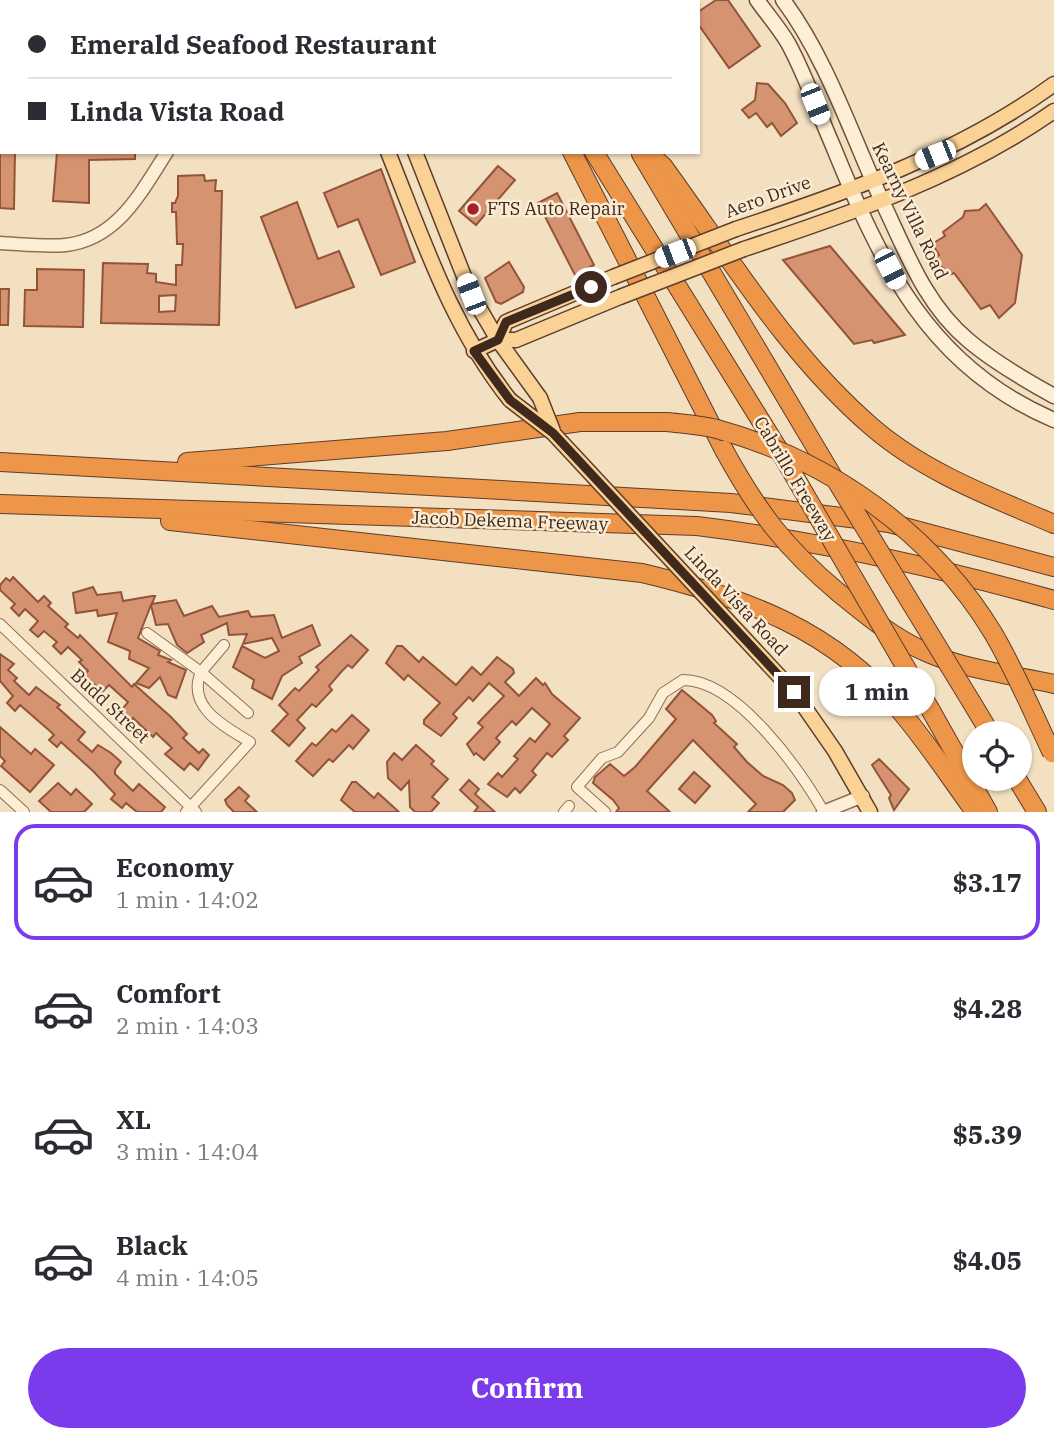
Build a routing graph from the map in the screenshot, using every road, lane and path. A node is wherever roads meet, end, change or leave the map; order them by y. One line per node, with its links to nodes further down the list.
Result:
1 (757, 0): 13 (main road)
2 (783, 0): 12 (main road, Kearny Villa Road)
3 (1054, 85): 12 (main road, Aero Drive)
4 (1054, 111): 14 (main road, Aero Drive)
5 (166, 154): 16 (street)
6 (389, 154): 18 (main road, Linda Vista Road)
7 (416, 154): 17 (main road, Linda Vista Road)
8 (573, 154): 33 (highway, bridge)
9 (595, 154): 46 (highway, Cabrillo Freeway, bridge)
10 (641, 154): 35 (highway, Cabrillo Freeway, bridge)
11 (649, 154): 26 (highway)
12 (873, 182): 13 (main road, Aero Drive); 14 (main road, Kearny Villa Road)
13 (851, 189): 15 (main road); 17 (main road, Aero Drive, bridge)
14 (883, 202): 15 (main road, Aero Drive); 19 (main road, Kearny Villa Road)
15 (860, 209): 17 (main road, Aero Drive, bridge); 20 (main road)
16 (0, 243)
17 (498, 340): 18 (main road, Aero Drive); 21 (main road, Linda Vista Road, bridge)
18 (474, 351): 21 (main road, Linda Vista Road, bridge)
19 (1054, 396)
20 (1054, 420)
21 (553, 433): 39 (main road, Linda Vista Road, bridge)
22 (0, 462): 23 (highway, Jacob Dekema Freeway)
23 (102, 467): 27 (highway, Jacob Dekema Freeway); 36 (highway, bridge)
24 (0, 504): 25 (highway, Jacob Dekema Freeway)
25 (42, 507): 28 (highway, Jacob Dekema Freeway); 45 (highway)
26 (1054, 524)
27 (1054, 567)
28 (1054, 600)
29 (0, 624): 40 (street, Budd Street)
30 (147, 633): 32 (street)
31 (224, 645): 32 (street)
32 (201, 672): 34 (street); 40 (street)
33 (1054, 684)
34 (248, 713)
35 (983, 721)
36 (1053, 755)
37 (0, 790): 41 (street)
38 (1024, 791): 47 (highway)
39 (863, 796): 43 (street); 44 (main road, Linda Vista Road)
40 (191, 810)
41 (24, 812)
42 (605, 812): 43 (street)
43 (823, 812)
44 (870, 812)
45 (975, 812)
46 (988, 812)
47 (1037, 812)

